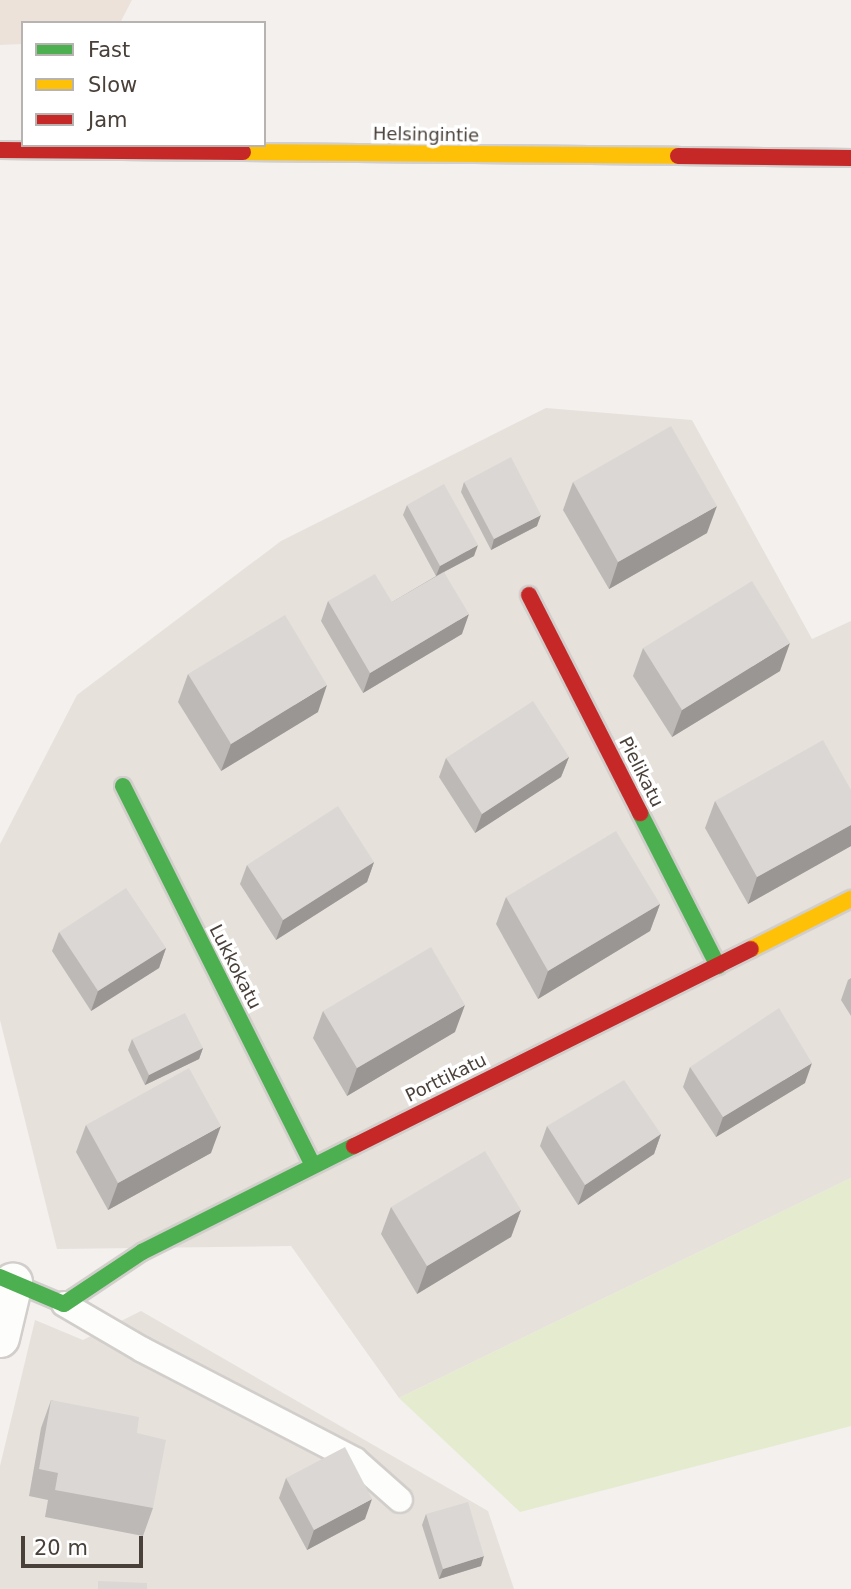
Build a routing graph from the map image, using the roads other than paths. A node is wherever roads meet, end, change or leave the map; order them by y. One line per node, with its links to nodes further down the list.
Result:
1 (0, 150): 2 (street, Helsingintie)
2 (851, 158)
3 (529, 595): 6 (street, Pielikatu)
4 (123, 786): 7 (street, Lukkokatu)
5 (851, 899): 6 (street, Porttikatu)
6 (718, 966): 7 (street, Porttikatu)
7 (313, 1165): 9 (street, Porttikatu)
8 (6, 1280): 9 (street); 10 (street)
9 (64, 1304): 11 (lane)
10 (0, 1338)
11 (400, 1500)

